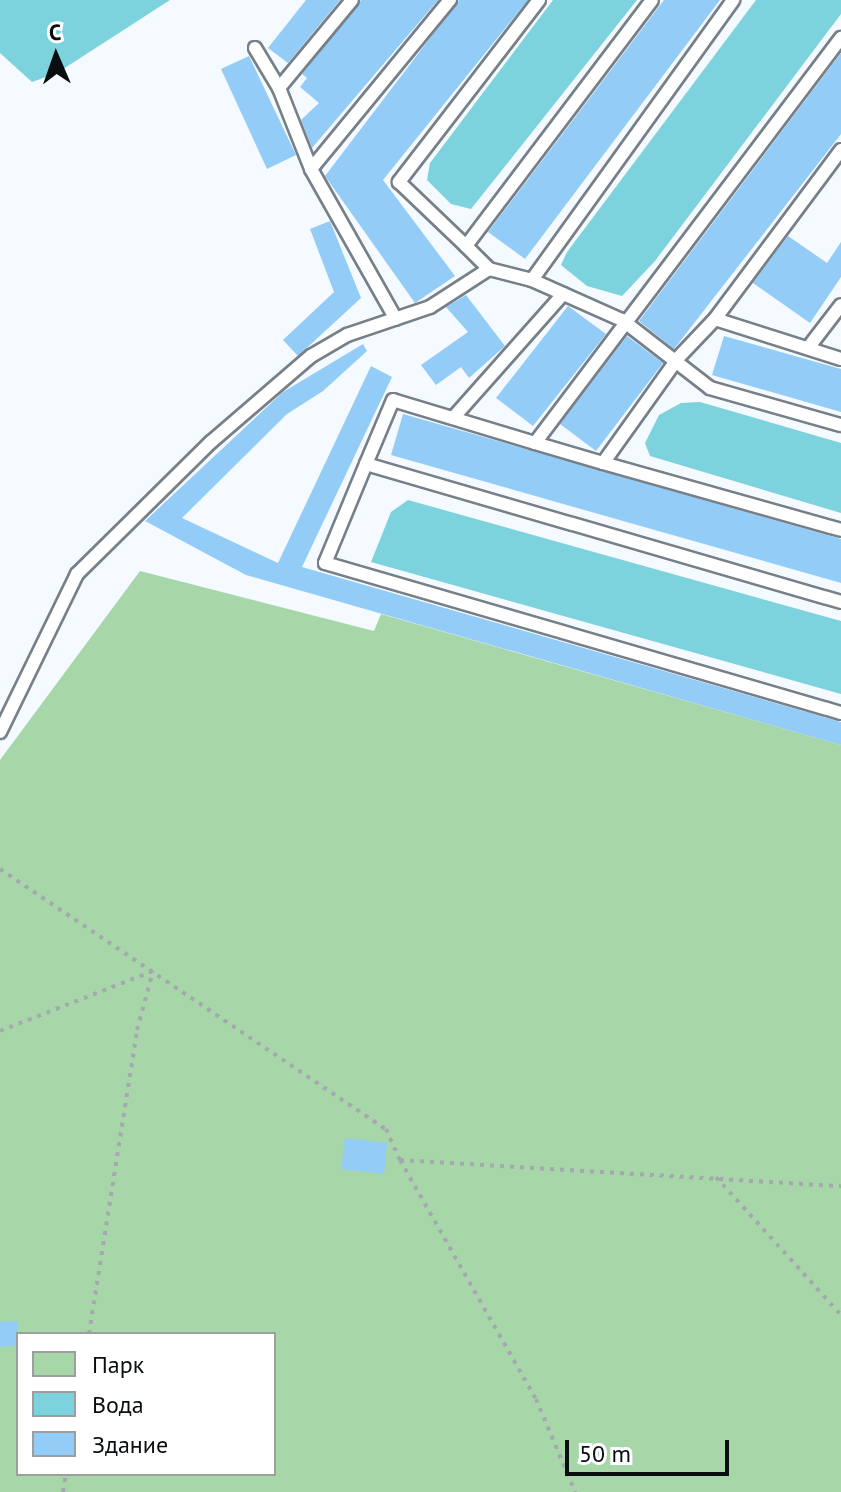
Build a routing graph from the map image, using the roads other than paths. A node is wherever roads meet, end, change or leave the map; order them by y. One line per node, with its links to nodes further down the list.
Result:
1 (352, 0): 8 (lane)
2 (450, 0): 10 (lane)
3 (539, 0): 11 (lane)
4 (652, 0): 11 (lane)
5 (733, 0): 13 (lane)
6 (841, 38): 18 (lane)
7 (255, 48): 8 (lane)
8 (279, 88): 10 (lane)
9 (841, 150): 17 (lane)
10 (311, 169): 16 (lane)
11 (466, 246): 12 (lane)
12 (489, 269): 13 (lane); 16 (lane)
13 (532, 280): 14 (lane)
14 (563, 294): 18 (lane); 22 (lane)
15 (841, 305): 19 (lane)
16 (396, 319): 30 (lane)
17 (715, 319): 19 (lane); 20 (lane)
18 (622, 320): 20 (lane); 24 (lane)
19 (808, 348): 21 (lane)
20 (678, 358): 23 (lane); 25 (lane)
21 (841, 359)
22 (453, 418): 24 (lane); 26 (lane)
23 (841, 425)
24 (535, 443): 25 (lane)
25 (603, 463): 27 (lane)
26 (366, 464): 28 (lane); 29 (lane)
27 (841, 530)
28 (841, 602)
29 (841, 713)
30 (0, 732)

